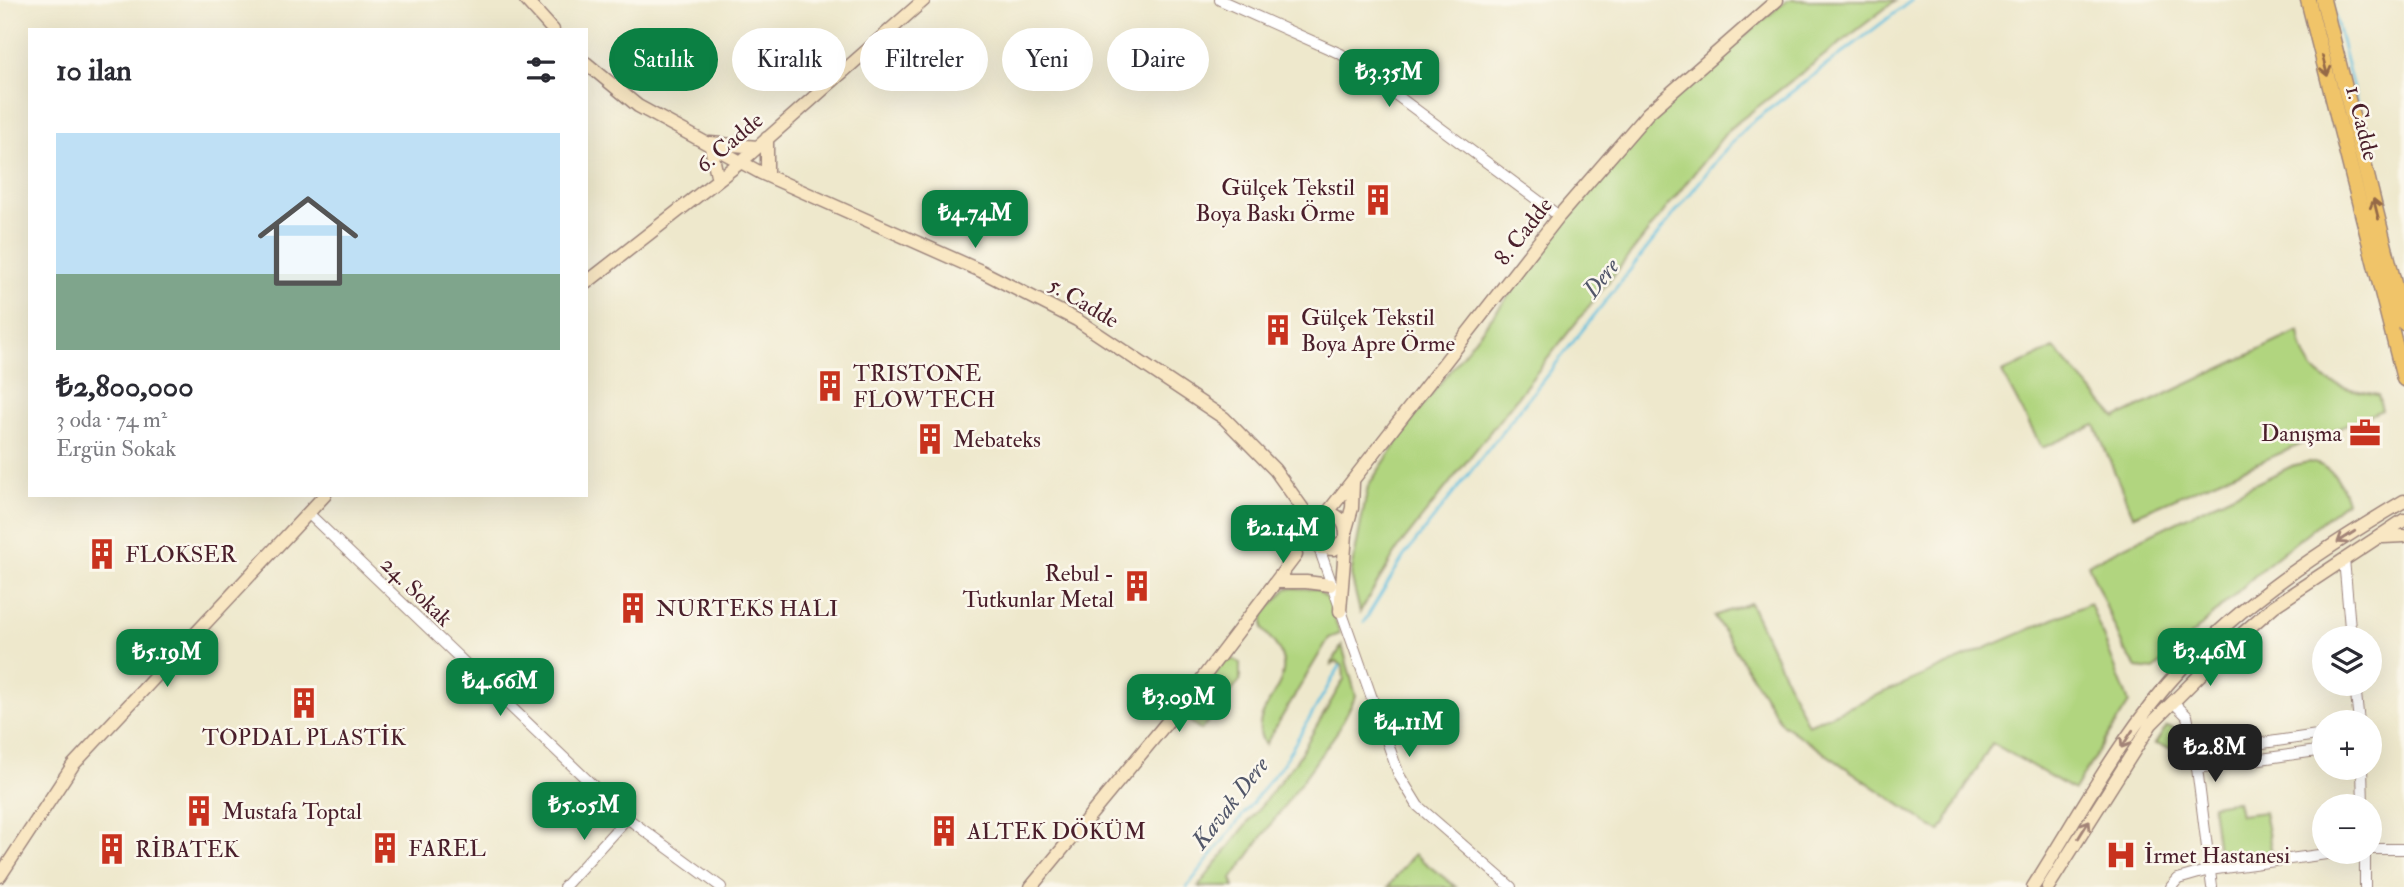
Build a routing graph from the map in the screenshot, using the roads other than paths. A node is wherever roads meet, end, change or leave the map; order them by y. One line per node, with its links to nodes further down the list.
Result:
1 (526, 0): 7 (street)
2 (924, 0): 9 (street, 6. Cadde)
3 (1220, 0): 14 (street)
4 (1777, 0): 14 (street, 8. Cadde)
5 (2308, 0): 17 (main road, 1. Cadde, one-way to 17)
6 (2323, 0): 16 (main road, 1. Cadde, one-way to 6)
7 (551, 28)
8 (588, 65): 10 (street, 5. Cadde)
9 (763, 142): 10 (street); 11 (street, 6. Cadde); 12 (street)
10 (710, 143): 11 (street, 5. Cadde); 13 (street)
11 (742, 161): 12 (street, 5. Cadde); 13 (street, 6. Cadde)
12 (767, 175): 21 (street, 5. Cadde)
13 (718, 180): 15 (street, 6. Cadde)
14 (1559, 216): 18 (street, 8. Cadde)
15 (588, 281)
16 (2404, 323)
17 (2404, 379)
18 (1353, 482): 23 (street, 8. Cadde); 26 (street)
19 (323, 497): 22 (street)
20 (2401, 500): 34 (street, one-way to 34)
21 (1303, 509): 23 (street); 25 (street)
22 (308, 513): 44 (street, 24. Sokak); 50 (street)
23 (1323, 514): 25 (street); 26 (street)
24 (2404, 520): 28 (street)
25 (1308, 532): 29 (street); 30 (street)
26 (1345, 534): 29 (street); 36 (street)
27 (2404, 536): 28 (street)
28 (2375, 538): 31 (street)
29 (1319, 548): 30 (street); 33 (street)
30 (1296, 555): 32 (street)
31 (2344, 559): 35 (street); 37 (street)
32 (1276, 582): 33 (street); 53 (street)
33 (1330, 586): 36 (street)
34 (2265, 593): 35 (street); 38 (street)
35 (2274, 606): 39 (street)
36 (1340, 611): 54 (street)
37 (2350, 626)
38 (2161, 692): 39 (street); 55 (street, one-way to 55)
39 (2173, 702): 42 (street); 56 (street, one-way to 39)
40 (2312, 736): 42 (street)
41 (2312, 752): 43 (street)
42 (2194, 753): 43 (street)
43 (2197, 768): 49 (street)
44 (627, 818): 51 (street); 52 (street, 24. Sokak)
45 (2382, 849): 46 (street)
46 (2404, 849)
47 (2312, 856): 49 (street)
48 (2365, 864): 59 (street)
49 (2209, 870): 57 (street); 58 (street)
50 (0, 876)
51 (564, 887)
52 (721, 887)
53 (1031, 887)
54 (1511, 887)
55 (2033, 887)
56 (2048, 887)
57 (2171, 887)
58 (2212, 887)
59 (2365, 887)

